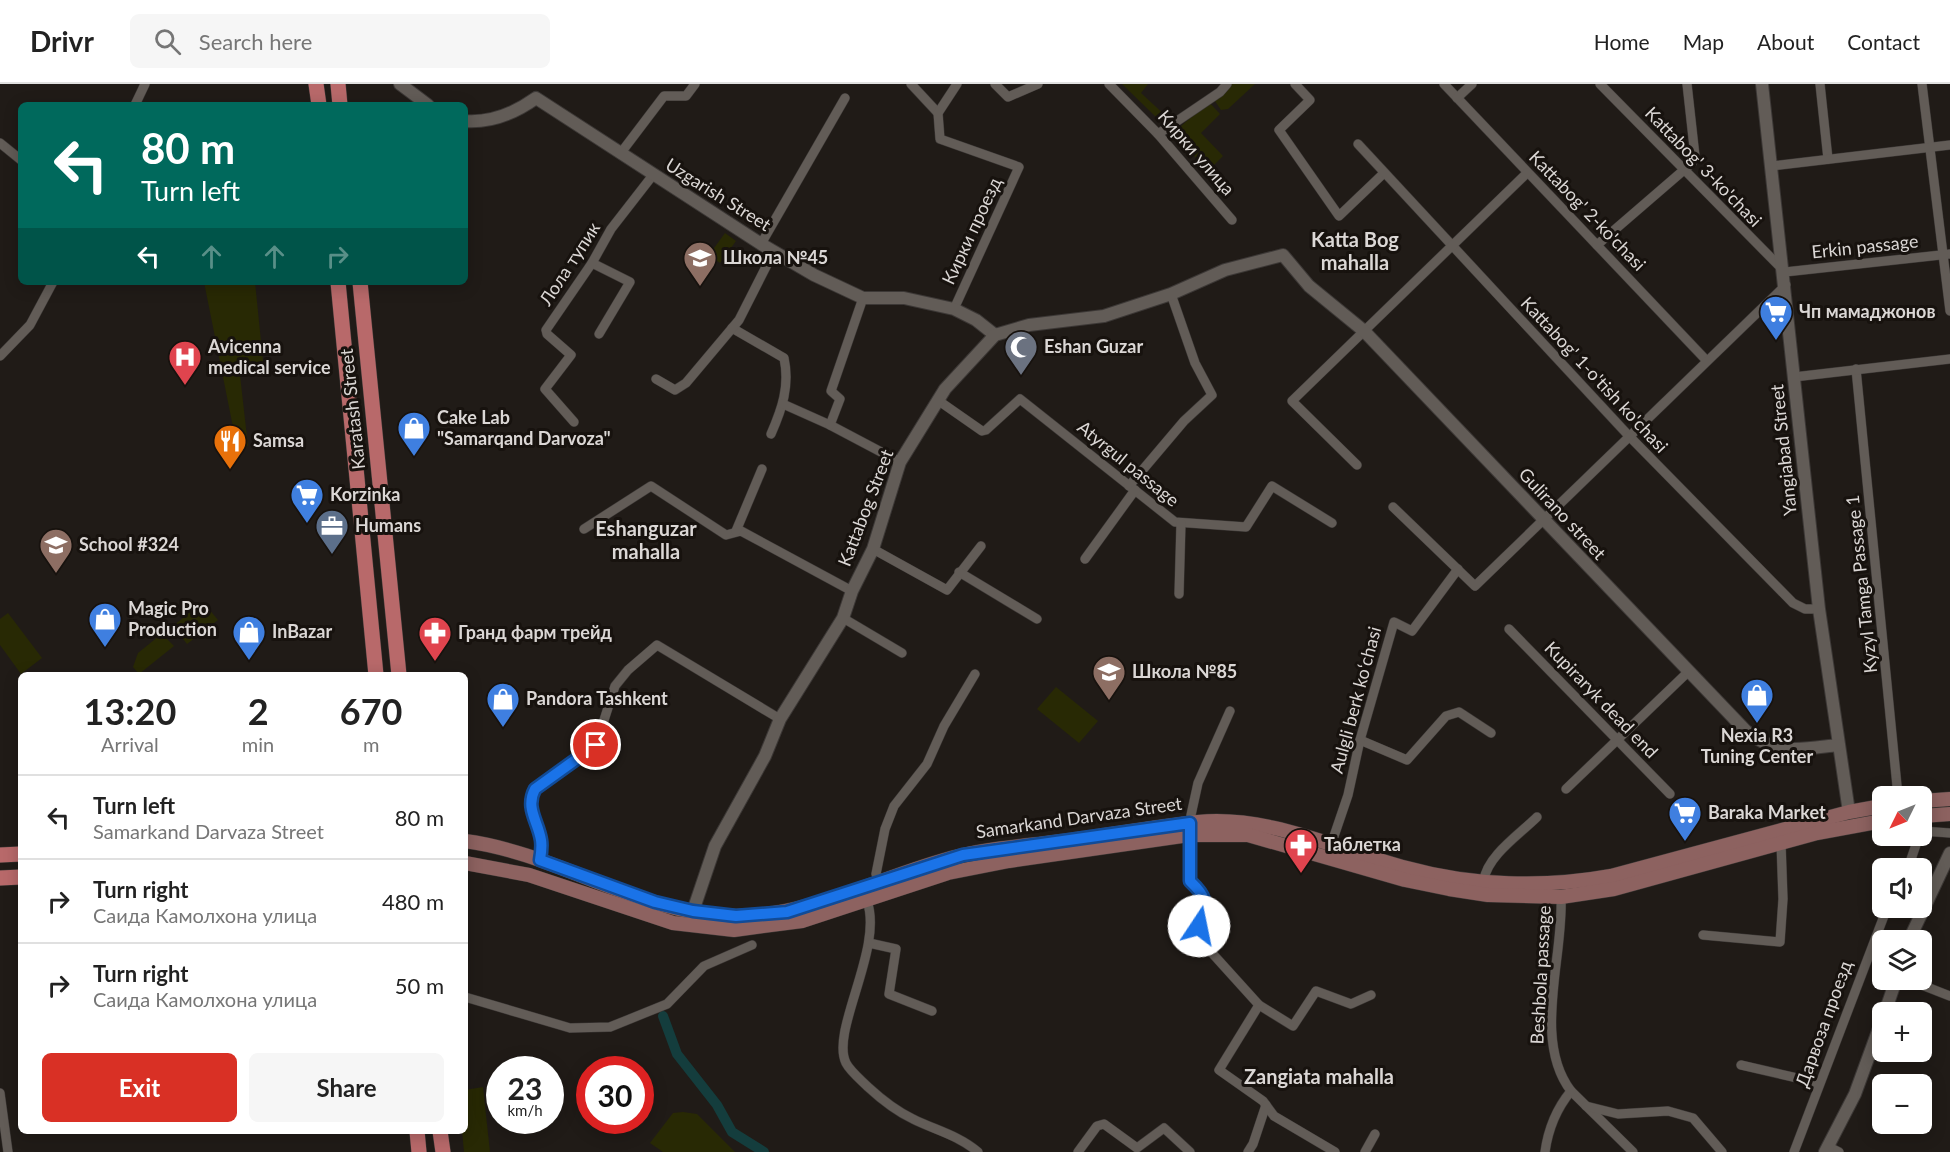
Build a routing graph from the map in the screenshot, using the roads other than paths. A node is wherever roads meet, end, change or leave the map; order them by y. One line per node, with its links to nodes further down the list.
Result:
1 (145, 84): 22 (street)
2 (316, 84): 23 (main road)
3 (338, 84): 24 (main road)
4 (400, 84): 25 (street)
5 (694, 84): 33 (street)
6 (911, 84): 26 (street)
7 (957, 84): 26 (street)
8 (995, 84): 9 (street)
9 (1038, 84)
10 (1109, 84): 28 (street, Кирки улица)
11 (1227, 84): 28 (street)
12 (1295, 84): 38 (street)
13 (1444, 84): 21 (street, Kattabog' 2-ko'chasi)
14 (1472, 84): 21 (street)
15 (1600, 84): 37 (street, Kattabog' 3-ko'chasi)
16 (1687, 84): 37 (street)
17 (1762, 84): 36 (street, Yangiabad Street)
18 (1820, 84): 35 (street)
19 (1922, 84): 32 (street)
20 (845, 98): 42 (street)
21 (1457, 98): 39 (street, Kattabog' 2-ko'chasi)
22 (136, 102)
23 (319, 102)
24 (340, 102)
25 (424, 102)
26 (938, 113): 54 (street, Кирки проезд)
27 (468, 121): 33 (street, Uzgarish Street)
28 (1158, 134): 41 (street, Кирки улица)
29 (0, 143): 34 (street)
30 (1358, 144): 38 (street, Kattabog' 1-o'tish ko'chasi)
31 (1950, 145): 32 (street)
32 (1929, 147): 35 (street); 46 (street)
33 (620, 154): 40 (street, Uzgarish Street)
34 (18, 158)
35 (1828, 159): 36 (street)
36 (1772, 166): 48 (street, Yangiabad Street)
37 (1683, 171): 43 (street); 48 (street, Kattabog' 3-ko'chasi)
38 (1384, 173): 44 (street, Kattabog' 1-o'tish ko'chasi)
39 (1527, 173): 43 (street, Kattabog' 2-ko'chasi); 44 (street)
40 (653, 175): 42 (street, Uzgarish Street); 47 (street, Лола тупик)
41 (1232, 220)
42 (760, 244): 45 (street, Uzgarish Street)
43 (1597, 245): 62 (street, Kattabog' 2-ko'chasi)
44 (1451, 246): 57 (street); 71 (street, Kattabog' 1-o'tish ko'chasi)
45 (774, 251): 53 (street, Uzgarish Street); 56 (street)
46 (1947, 254): 48 (street, Erkin passage); 55 (street)
47 (592, 263): 58 (street); 68 (street, Лола тупик)
48 (1785, 278): 62 (street); 64 (street, Yangiabad Street)
49 (51, 285): 60 (street)
50 (338, 285): 94 (main road, Karatash Street)
51 (360, 285): 95 (main road, Karatash Street)
52 (1171, 294): 57 (street, Gulirano street); 59 (street); 75 (street)
53 (863, 298): 54 (street, Uzgarish Street); 69 (street)
54 (954, 309): 59 (street, Uzgarish Street)
55 (1950, 311)
56 (732, 328): 65 (street); 67 (street)
57 (1364, 331): 73 (street); 77 (street, Gulirano street)
58 (599, 334)
59 (995, 335): 66 (street, Kattabog Street)
60 (0, 356)
61 (1950, 359): 63 (street)
62 (1706, 360): 71 (street)
63 (1856, 369): 64 (street); 104 (street, Kyzyl Tamga Passage 1)
64 (1794, 377): 89 (street, Yangiabad Street)
65 (656, 379)
66 (939, 401): 72 (street, Kattabog Street); 75 (street, Atyrgul passage)
67 (783, 404): 69 (street); 70 (street)
68 (574, 422)
69 (830, 425): 72 (street)
70 (771, 434)
71 (1629, 436): 77 (street); 89 (street, Kattabog' 1-o'tish ko'chasi)
72 (900, 462): 83 (street, Kattabog Street)
73 (1357, 465)
74 (762, 469): 81 (street)
75 (1132, 488): 78 (street, Atyrgul passage); 84 (street)
76 (1393, 507): 85 (street)
77 (1544, 521): 85 (street); 96 (street, Gulirano street)
78 (1181, 523): 79 (street, Atyrgul passage); 88 (street)
79 (1332, 523)
80 (584, 529): 81 (street)
81 (736, 531): 87 (street)
82 (981, 546): 86 (street)
83 (873, 549): 86 (street); 87 (street, Kattabog Street)
84 (1085, 559)
85 (1458, 569): 101 (street, Aulgli berk koʻchasi)
86 (959, 572): 91 (street)
87 (852, 591): 90 (street, Kattabog Street)
88 (1179, 594)
89 (1820, 609): 103 (street, Yangiabad Street)
90 (843, 618): 93 (street); 99 (street, Kattabog Street)
91 (1037, 619)
92 (1509, 629): 102 (street, Kupiraryk dead end)
93 (902, 653)
94 (377, 671)
95 (399, 672)
96 (1688, 672): 102 (street); 103 (street, Gulirano street)
97 (975, 674): 133 (street)
98 (1230, 711): 115 (street)
99 (780, 719): 125 (street); 137 (street, Kattabog Street)
100 (1491, 733): 101 (street)
101 (1360, 740): 120 (street, Aulgli berk koʻchasi)
102 (1617, 741): 105 (street); 106 (street, Kupiraryk dead end)
103 (1838, 745): 110 (street, Yangiabad Street)
104 (1897, 786)
105 (1566, 789)
106 (1670, 794)
107 (1950, 799): 108 (main road)
108 (1932, 800)
109 (1872, 808): 110 (main road, Samarkand Darvaza Street)
110 (1849, 812): 132 (main road, Samarkand Darvaza Street)
111 (1950, 814): 112 (main road)
112 (1932, 815)
113 (1537, 817): 132 (street)
114 (1872, 823): 119 (main road, Samarkand Darvaza Street)
115 (1190, 829): 120 (main road, Samarkand Darvaza Street); 123 (main road, Samarkand Darvaza Street); 135 (main road, Samarkand Darvaza Street); 147 (street)
116 (1932, 832): 117 (street)
117 (1950, 833)
118 (468, 842): 125 (main road, Samarkand Darvaza Street)
119 (1780, 843): 135 (main road, Samarkand Darvaza Street); 140 (street)
120 (1332, 844): 132 (main road, Samarkand Darvaza Street)
121 (1950, 853): 139 (street)
122 (18, 854): 124 (main road)
123 (1008, 854): 133 (main road, Samarkand Darvaza Street); 136 (main road, Samarkand Darvaza Street)
124 (0, 855)
125 (540, 860): 128 (main road, Samarkand Darvaza Street)
126 (468, 863): 127 (main road, Samarkand Darvaza Street)
127 (491, 866): 129 (main road); 134 (main road, Samarkand Darvaza Street)
128 (565, 869): 134 (main road); 137 (main road, Samarkand Darvaza Street)
129 (468, 870)
130 (0, 878): 131 (main road)
131 (18, 878)
132 (1484, 880)
133 (880, 882): 137 (main road, Samarkand Darvaza Street)
134 (559, 884): 136 (main road, Samarkand Darvaza Street)
135 (1561, 897): 152 (street, Beshbola passage)
136 (867, 901): 141 (street)
137 (693, 911)
138 (1883, 918): 151 (street, Дарвоза проезд)
139 (1914, 930)
140 (1703, 935)
141 (869, 943): 148 (street); 163 (street)
142 (752, 945): 146 (street)
143 (1932, 989): 145 (street)
144 (1371, 995): 147 (street)
145 (1950, 996)
146 (468, 998)
147 (1259, 1005): 154 (street)
148 (932, 1011)
149 (1872, 1047): 159 (street)
150 (1741, 1065): 151 (street)
151 (1819, 1083): 172 (street, Дарвоза проезд)
152 (1571, 1091): 155 (street, Beshbola passage); 169 (street)
153 (0, 1093): 160 (street)
154 (1266, 1105): 166 (street); 167 (street)
155 (1586, 1106): 170 (street, Beshbola passage); 171 (street)
156 (417, 1134): 161 (main road)
157 (440, 1134): 162 (main road)
158 (1376, 1134): 168 (street)
159 (1830, 1150)
160 (8, 1152)
161 (419, 1152)
162 (443, 1152)
163 (978, 1152)
164 (1078, 1152): 165 (street)
165 (1190, 1152)
166 (1248, 1152)
167 (1335, 1152)
168 (1365, 1152)
169 (1545, 1152)
170 (1633, 1152)
171 (1722, 1152)
172 (1794, 1152)

